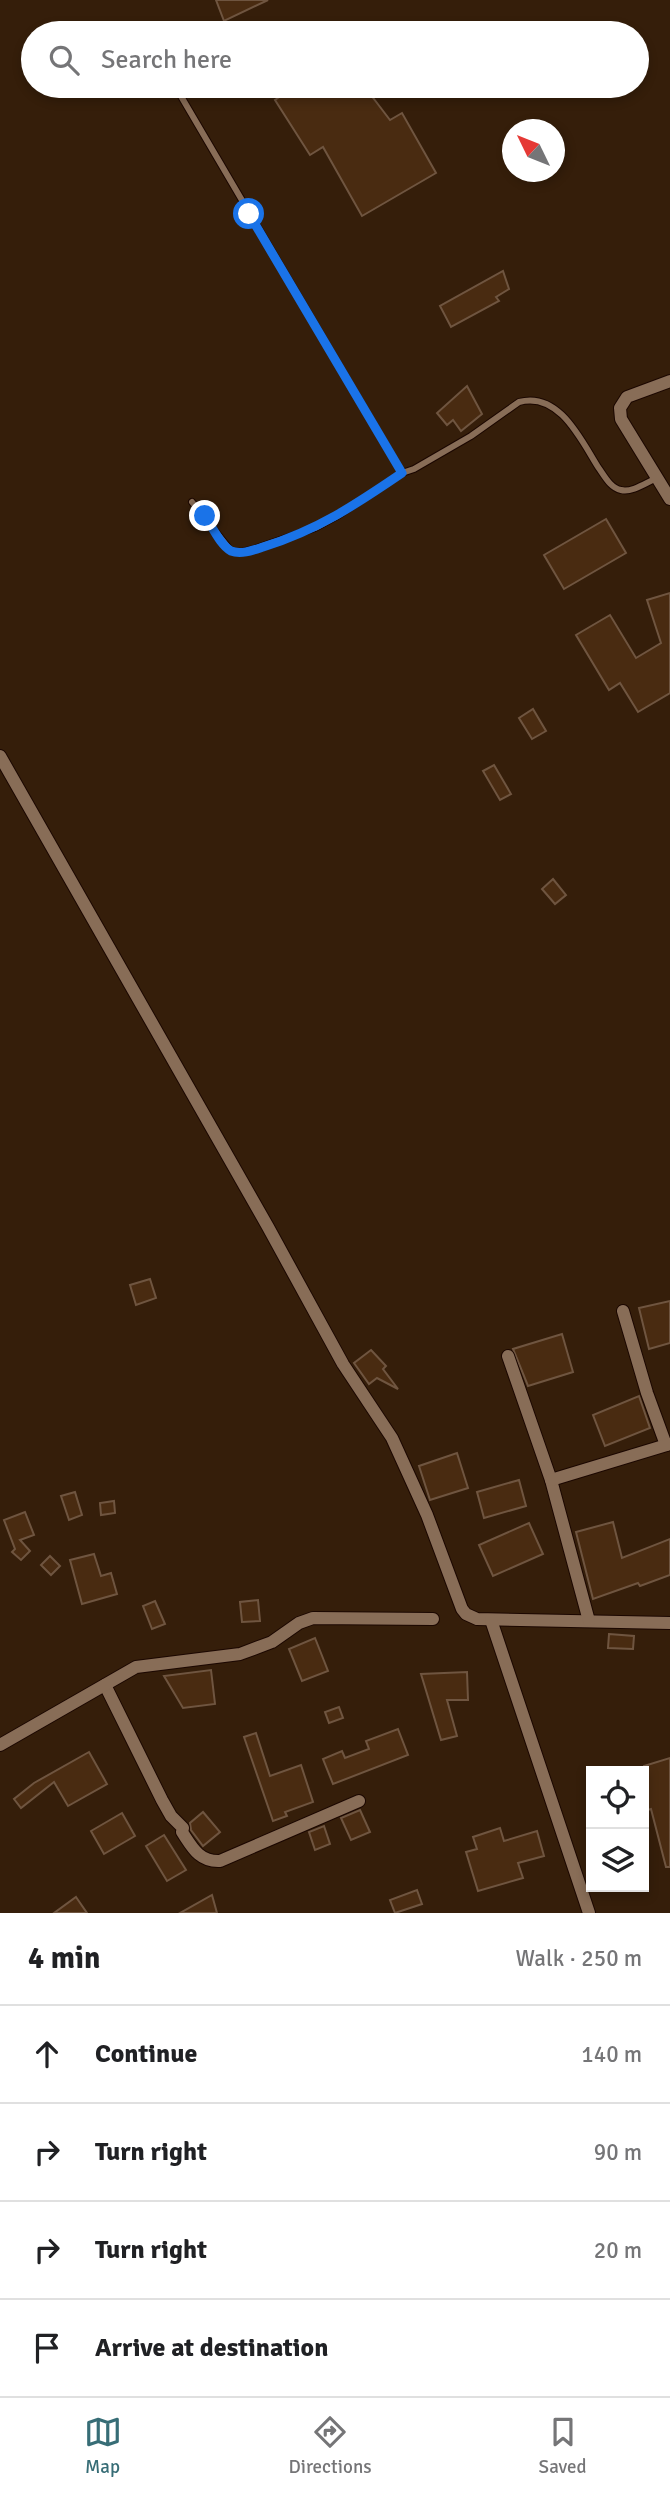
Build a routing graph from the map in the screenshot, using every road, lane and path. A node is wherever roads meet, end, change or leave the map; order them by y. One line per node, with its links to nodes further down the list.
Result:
1 (182, 98): 3 (lane)
2 (670, 381): 4 (street)
3 (402, 473): 4 (lane); 6 (lane)
4 (657, 478): 5 (street)
5 (670, 499)
6 (192, 502)
7 (0, 756): 13 (street)
8 (623, 1311): 10 (street)
9 (508, 1356): 11 (street)
10 (668, 1444): 11 (street)
11 (551, 1480): 14 (street)
12 (433, 1619): 16 (street)
13 (491, 1620): 14 (street); 19 (street)
14 (589, 1621): 15 (street)
15 (670, 1623)
16 (106, 1685): 17 (street); 18 (street)
17 (0, 1745)
18 (359, 1801)
19 (589, 1913)

